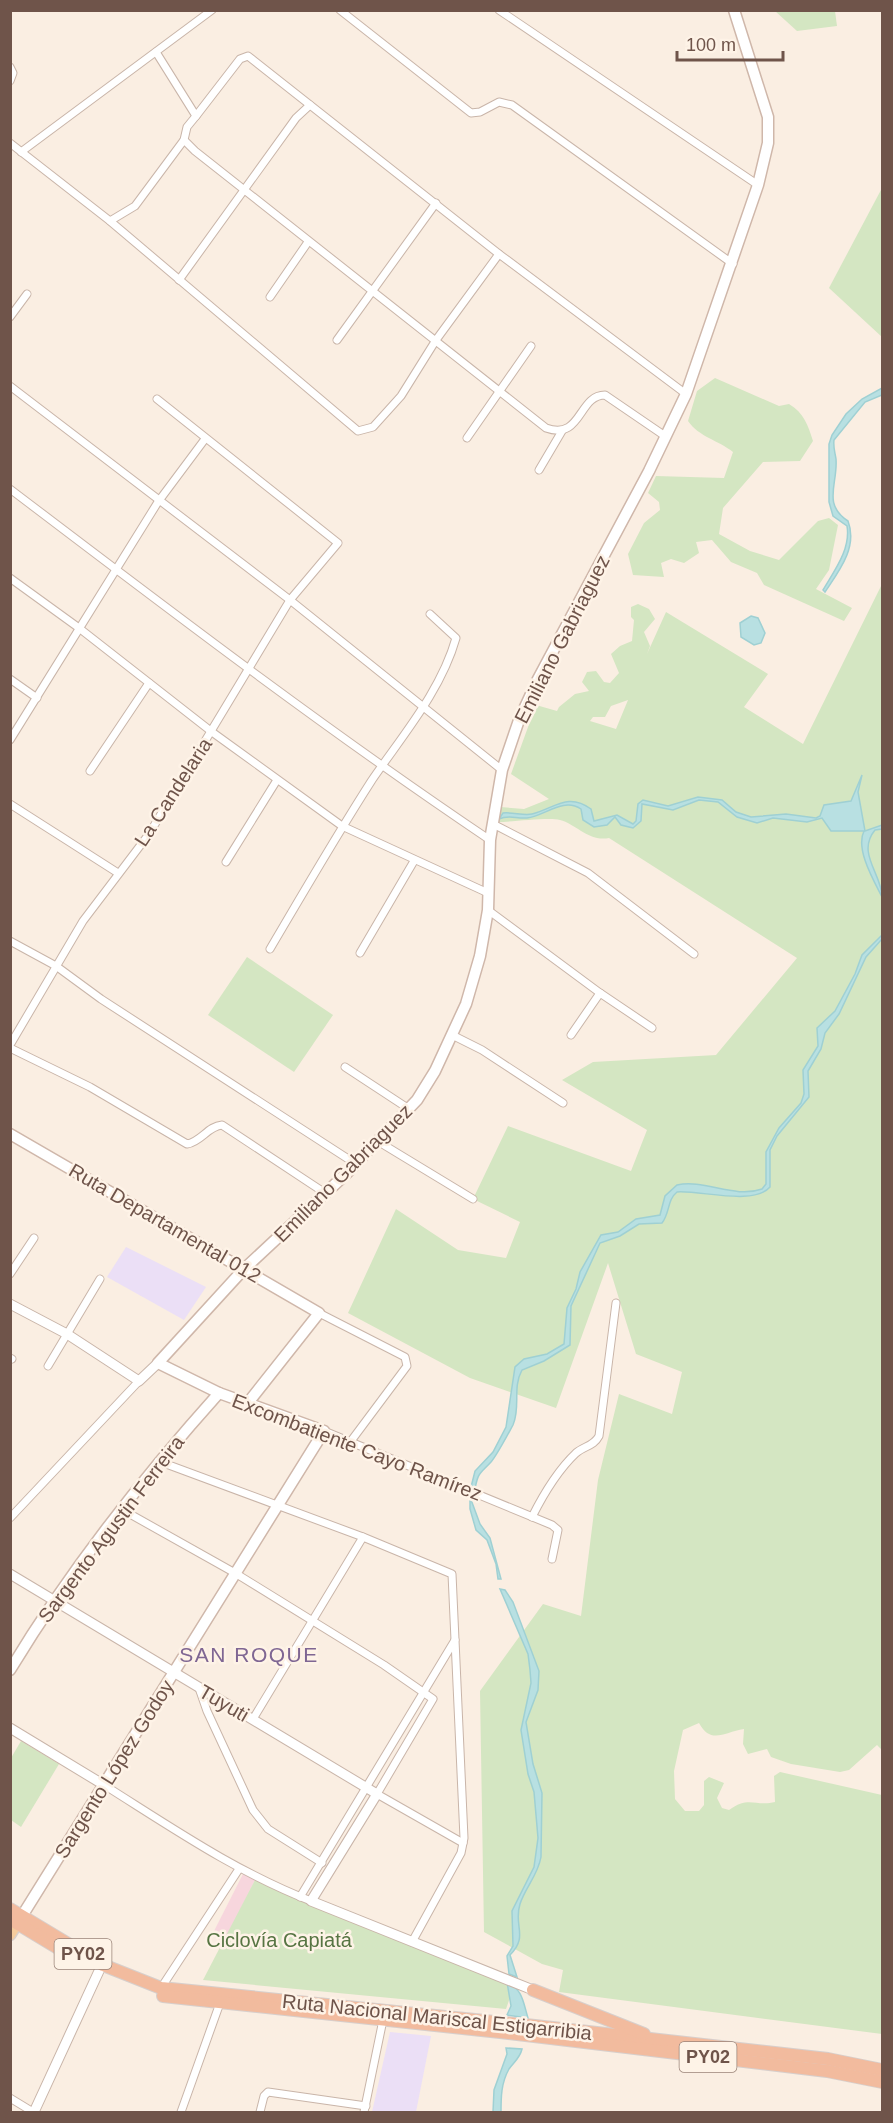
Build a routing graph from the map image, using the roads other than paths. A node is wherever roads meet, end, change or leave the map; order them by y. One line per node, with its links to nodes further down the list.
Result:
1 (212, 10): 5 (street)
2 (339, 10): 19 (street)
3 (499, 10): 13 (street)
4 (734, 10): 13 (main road, Emiliano Gabriaguez)
5 (156, 52): 9 (street); 12 (street)
6 (10, 67): 7 (street)
7 (10, 81)
8 (310, 105): 9 (street); 14 (street); 15 (street)
9 (196, 116): 10 (street)
10 (184, 140): 14 (street); 16 (street)
11 (10, 143): 12 (street)
12 (21, 152): 16 (street)
13 (758, 185): 19 (main road, Emiliano Gabriaguez)
14 (243, 190): 17 (street); 20 (street)
15 (435, 203): 18 (street); 21 (street)
16 (110, 221): 20 (street)
17 (308, 242): 21 (street); 23 (street)
18 (500, 254): 26 (street); 30 (street)
19 (733, 264): 30 (main road, Emiliano Gabriaguez)
20 (179, 280): 26 (street)
21 (371, 290): 25 (street); 26 (street)
22 (27, 294): 24 (street)
23 (270, 297)
24 (10, 317)
25 (337, 340)
26 (436, 340): 29 (street)
27 (531, 346): 29 (street)
28 (10, 386): 38 (street)
29 (501, 392): 32 (street); 35 (street)
30 (686, 394): 33 (main road, Emiliano Gabriaguez)
31 (157, 399): 34 (street)
32 (562, 432): 33 (street); 36 (street)
33 (665, 436): 52 (main road, Emiliano Gabriaguez)
34 (206, 438): 38 (street); 41 (street, La Candelaria)
35 (467, 438)
36 (539, 470)
37 (10, 489): 39 (street)
38 (158, 502): 39 (street); 41 (street)
39 (116, 569): 43 (street); 44 (street)
40 (10, 578): 43 (street)
41 (290, 600): 44 (street, La Candelaria); 48 (street)
42 (430, 614): 48 (street)
43 (79, 628): 46 (street); 47 (street)
44 (248, 670): 49 (street, La Candelaria); 51 (street)
45 (10, 679): 47 (street)
46 (149, 683): 49 (street); 53 (street)
47 (37, 698): 50 (street)
48 (422, 708): 51 (street); 52 (street)
49 (212, 732): 54 (street); 61 (street, La Candelaria)
50 (10, 740)
51 (381, 767): 57 (street); 58 (street)
52 (502, 770): 56 (main road, Emiliano Gabriaguez)
53 (90, 771)
54 (278, 780): 57 (street); 60 (street)
55 (10, 804): 61 (street)
56 (493, 824): 58 (main road, Emiliano Gabriaguez); 67 (street)
57 (342, 826): 59 (street); 65 (street)
58 (490, 840): 62 (main road, Emiliano Gabriaguez)
59 (414, 861): 62 (street); 66 (street)
60 (226, 862)
61 (118, 873): 68 (street, La Candelaria)
62 (488, 893): 63 (main road, Emiliano Gabriaguez)
63 (488, 910): 69 (street); 71 (main road, Emiliano Gabriaguez)
64 (10, 941): 68 (street)
65 (270, 949)
66 (360, 953)
67 (694, 954)
68 (56, 966): 73 (street, La Candelaria); 79 (street)
69 (600, 993): 70 (street); 72 (street)
70 (652, 1028)
71 (452, 1035): 75 (street); 76 (main road, Emiliano Gabriaguez)
72 (571, 1035)
73 (10, 1046): 80 (street)
74 (345, 1067): 76 (street)
75 (563, 1103)
76 (409, 1109): 78 (main road, Emiliano Gabriaguez)
77 (10, 1134): 83 (main road, Ruta Departamental 012)
78 (379, 1142): 79 (main road, Emiliano Gabriaguez); 81 (street)
79 (356, 1164): 80 (main road, Emiliano Gabriaguez)
80 (325, 1193): 83 (main road, Emiliano Gabriaguez)
81 (473, 1199)
82 (34, 1238): 84 (street)
83 (243, 1270): 88 (main road, Ruta Departamental 012); 90 (main road, Emiliano Gabriaguez)
84 (10, 1274)
85 (100, 1279): 89 (street)
86 (616, 1303): 100 (street)
87 (10, 1304): 89 (street)
88 (320, 1312): 94 (main road); 96 (street)
89 (67, 1334): 91 (street); 92 (street)
90 (158, 1362): 92 (street, Emiliano Gabriaguez); 93 (main road, Excombatiente Cayo Ramírez)
91 (48, 1366)
92 (140, 1381): 101 (street, Emiliano Gabriaguez)
93 (219, 1393): 94 (main road, Excombatiente Cayo Ramírez); 97 (main road, Sargento Agustin Ferreira)
94 (247, 1404): 95 (main road, Excombatiente Cayo Ramírez)
95 (324, 1431): 96 (street, Excombatiente Cayo Ramírez); 98 (main road, Sargento López Godoy)
96 (351, 1441): 100 (street, Excombatiente Cayo Ramírez)
97 (158, 1461): 98 (street); 99 (main road, Sargento Agustin Ferreira)
98 (277, 1506): 102 (street); 104 (main road, Sargento López Godoy)
99 (121, 1509): 104 (street); 106 (main road, Sargento Agustin Ferreira)
100 (532, 1516): 103 (street, Excombatiente Cayo Ramírez)
101 (10, 1518)
102 (363, 1538): 107 (street); 108 (street)
103 (552, 1559)
104 (235, 1573): 107 (street); 110 (main road, Sargento López Godoy)
105 (10, 1574): 106 (street, Tuyuti)
106 (52, 1601): 109 (main road, Sargento Agustin Ferreira); 110 (street, Tuyuti)
107 (314, 1622): 112 (street); 113 (street)
108 (456, 1638): 112 (street); 118 (street)
109 (10, 1670)
110 (173, 1674): 111 (street, Tuyuti); 115 (main road, Sargento López Godoy)
111 (199, 1688): 113 (street, Tuyuti); 119 (street)
112 (422, 1692): 116 (street); 117 (street)
113 (253, 1719): 116 (street, Tuyuti)
114 (10, 1728): 115 (street)
115 (104, 1785): 120 (street); 124 (main road, Sargento López Godoy)
116 (366, 1788): 117 (street, Tuyuti); 119 (street)
117 (377, 1794): 118 (street); 122 (street)
118 (463, 1843): 126 (street)
119 (322, 1863): 121 (street)
120 (239, 1869): 121 (street); 128 (street)
121 (300, 1897): 122 (street)
122 (310, 1901): 126 (street)
123 (10, 1909): 124 (highway, Ruta Nacional Mariscal Estigarribia / PY02)
124 (17, 1920): 125 (main road); 127 (highway, Ruta Nacional Mariscal Estigarribia / PY02); 128 (highway, Ruta Nacional Mariscal Estigarribia / PY02)
125 (10, 1935)
126 (412, 1942): 129 (street)
127 (99, 1971): 130 (highway, Ruta Nacional Mariscal Estigarribia / PY02); 139 (street)
128 (160, 1988): 132 (highway, Ruta Nacional Mariscal Estigarribia / PY02)
129 (533, 1990): 134 (highway)
130 (220, 2003): 131 (highway, Ruta Nacional Mariscal Estigarribia / PY02); 140 (street)
131 (383, 2020): 132 (highway, Ruta Nacional Mariscal Estigarribia / PY02); 138 (street)
132 (501, 2027): 133 (highway, Ruta Nacional Mariscal Estigarribia / PY02)
133 (534, 2031): 134 (highway, Ruta Nacional Mariscal Estigarribia / PY02); 136 (highway, Ruta Nacional Mariscal Estigarribia / PY02)
134 (665, 2041): 135 (highway, Ruta Nacional Mariscal Estigarribia / PY02)
135 (882, 2070)
136 (882, 2082)
137 (10, 2098): 139 (street)
138 (365, 2109): 141 (street)
139 (33, 2112)
140 (181, 2112)
141 (260, 2112)

